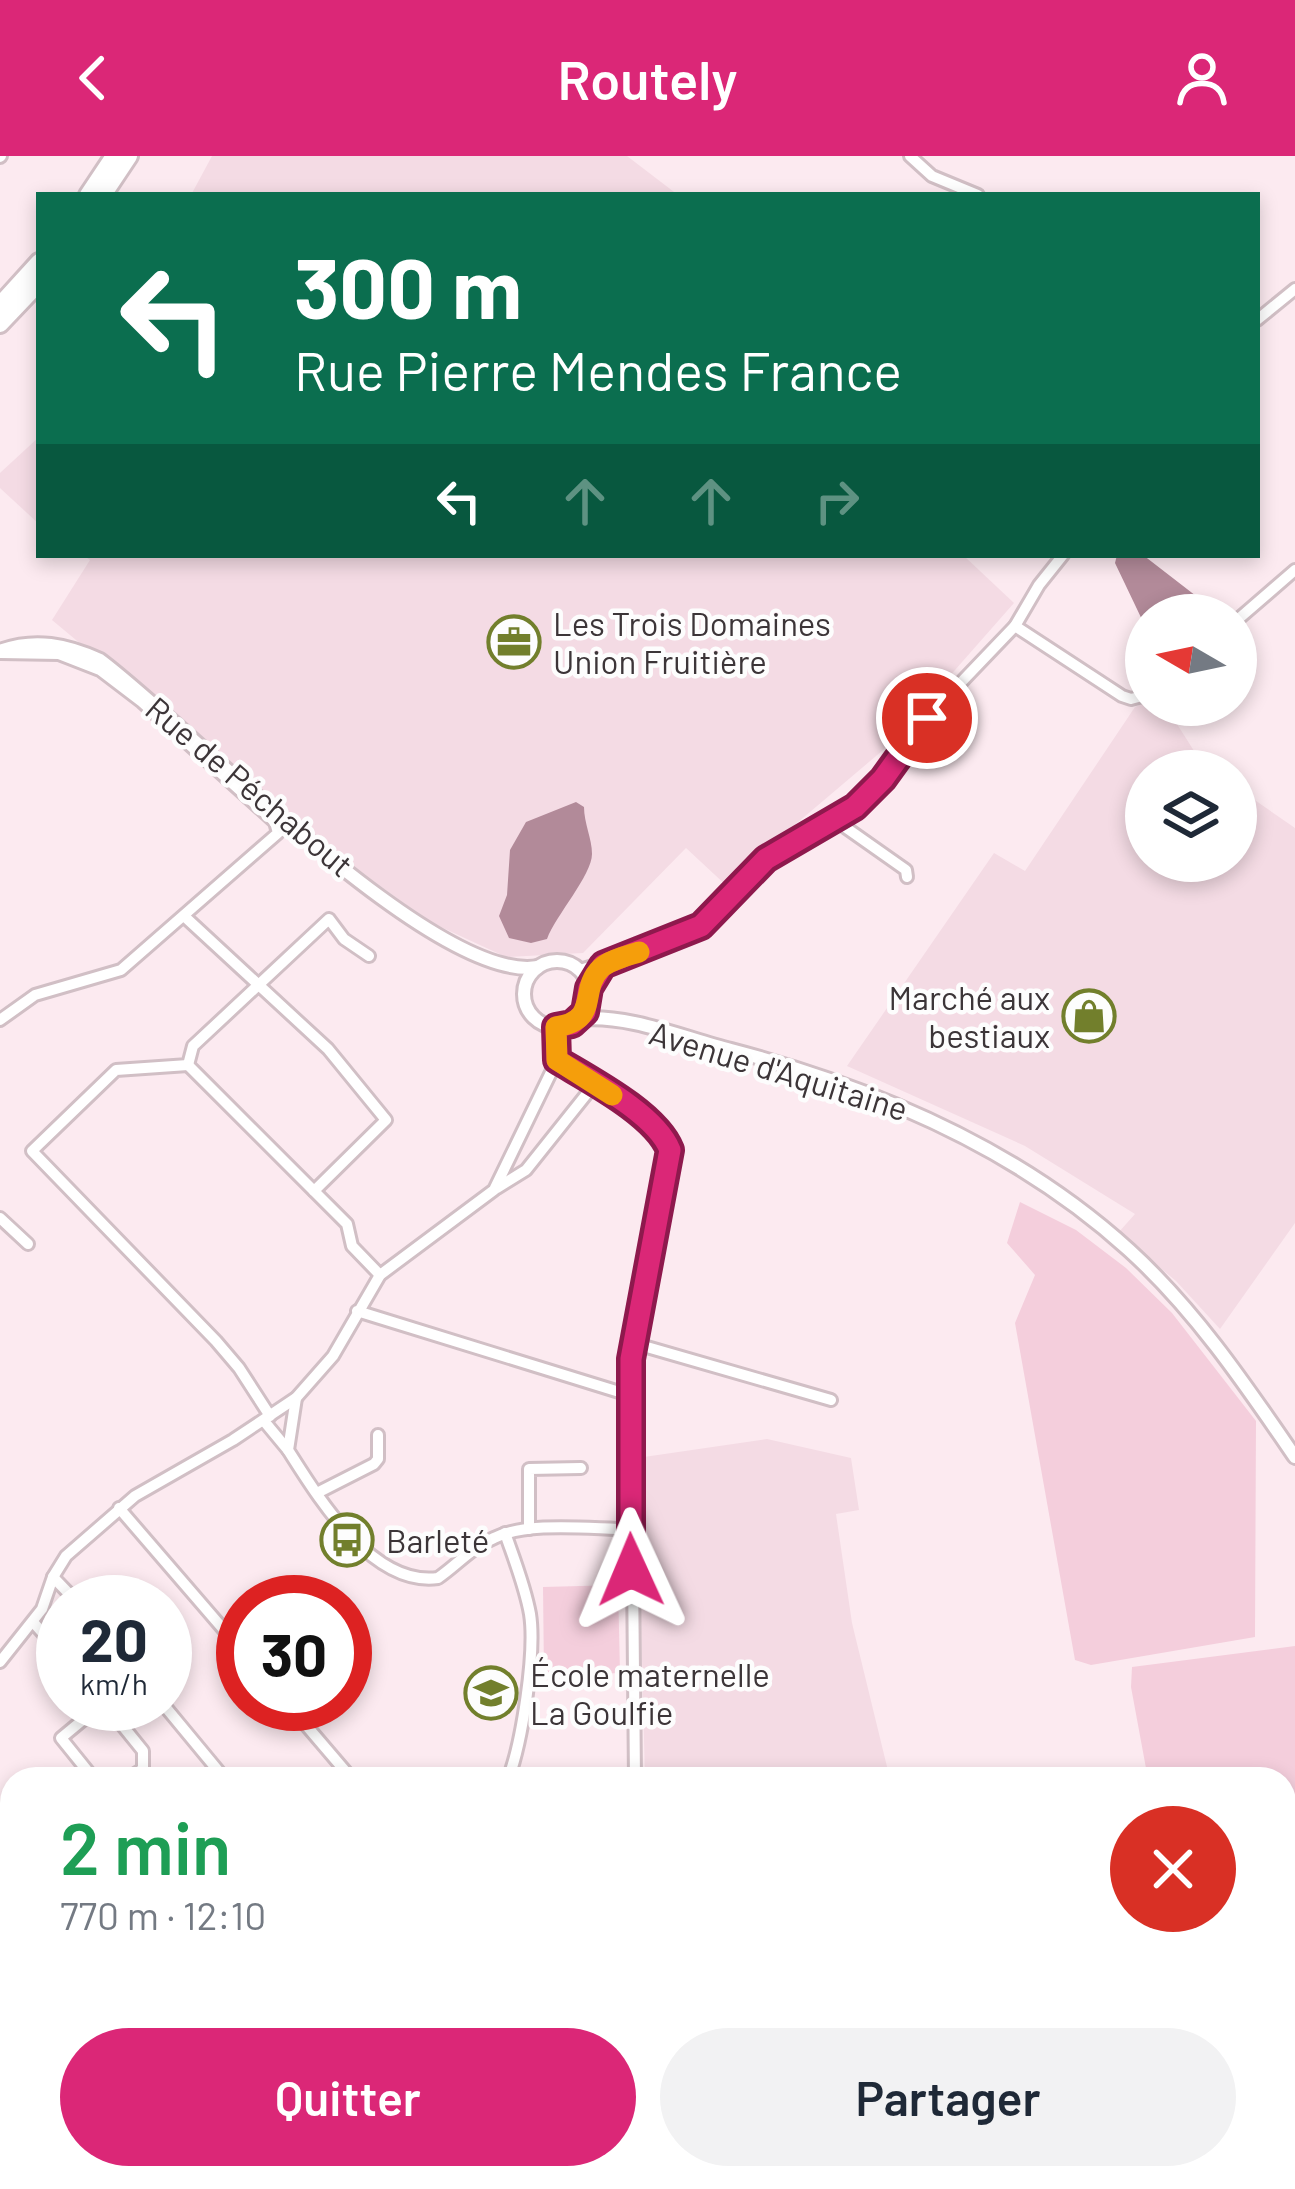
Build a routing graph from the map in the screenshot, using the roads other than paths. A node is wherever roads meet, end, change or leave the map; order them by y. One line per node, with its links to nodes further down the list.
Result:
1 (114, 156): 4 (main road)
2 (129, 156): 5 (main road)
3 (910, 156): 6 (street)
4 (90, 192)
5 (105, 192)
6 (971, 192)
7 (36, 265): 10 (main road)
8 (36, 286): 12 (main road)
9 (1295, 289): 11 (street)
10 (0, 305)
11 (1260, 318)
12 (0, 324)
13 (1061, 558): 16 (street)
14 (1295, 570): 15 (street)
15 (1257, 603)
16 (1015, 626): 18 (street); 19 (street)
17 (0, 652): 21 (street); 23 (street, Rue de Péchabout)
18 (1125, 697)
19 (835, 820): 20 (street); 24 (street)
20 (907, 878)
21 (184, 916): 27 (street); 31 (street)
22 (369, 956): 27 (street)
23 (490, 961): 25 (street, Rue de Péchabout); 28 (street, Rue de Péchabout)
24 (603, 965): 26 (street); 29 (street)
25 (538, 967): 26 (street); 28 (street)
26 (580, 970): 29 (street)
27 (257, 983): 35 (street); 40 (street)
28 (524, 991): 33 (street)
29 (590, 992): 30 (street); 32 (street, Avenue d'Aquitaine)
30 (579, 1019): 32 (street, Avenue d'Aquitaine); 33 (street)
31 (0, 1020)
32 (626, 1022): 52 (street, Avenue d'Aquitaine)
33 (556, 1027): 34 (street)
34 (557, 1060): 37 (street); 45 (street)
35 (188, 1065): 40 (street); 49 (street)
36 (589, 1091): 38 (street)
37 (524, 1132): 38 (street); 39 (street)
38 (542, 1150): 39 (street)
39 (494, 1190): 43 (street)
40 (314, 1191): 43 (street)
41 (0, 1218): 42 (street)
42 (28, 1244)
43 (380, 1275): 44 (street)
44 (357, 1311): 46 (street); 47 (street)
45 (633, 1343): 46 (street); 48 (street)
46 (629, 1395): 57 (street)
47 (296, 1398): 49 (street); 51 (street)
48 (832, 1400)
49 (267, 1419): 51 (street); 55 (street)
50 (378, 1436): 54 (street)
51 (287, 1450): 54 (street)
52 (1295, 1457)
53 (581, 1468): 56 (street)
54 (317, 1493): 58 (street)
55 (119, 1508): 59 (street); 61 (street)
56 (529, 1529): 57 (street); 58 (street)
57 (630, 1529): 74 (street)
58 (505, 1533): 73 (street)
59 (54, 1575)
60 (36, 1618): 62 (street)
61 (216, 1621)
62 (33, 1622): 63 (street); 64 (street)
63 (36, 1625)
64 (0, 1662)
65 (70, 1731): 69 (street)
66 (124, 1731): 70 (street)
67 (186, 1731): 71 (street)
68 (310, 1731): 72 (street)
69 (84, 1767)
70 (143, 1767)
71 (216, 1767)
72 (342, 1767)
73 (511, 1767)
74 (635, 1767)

